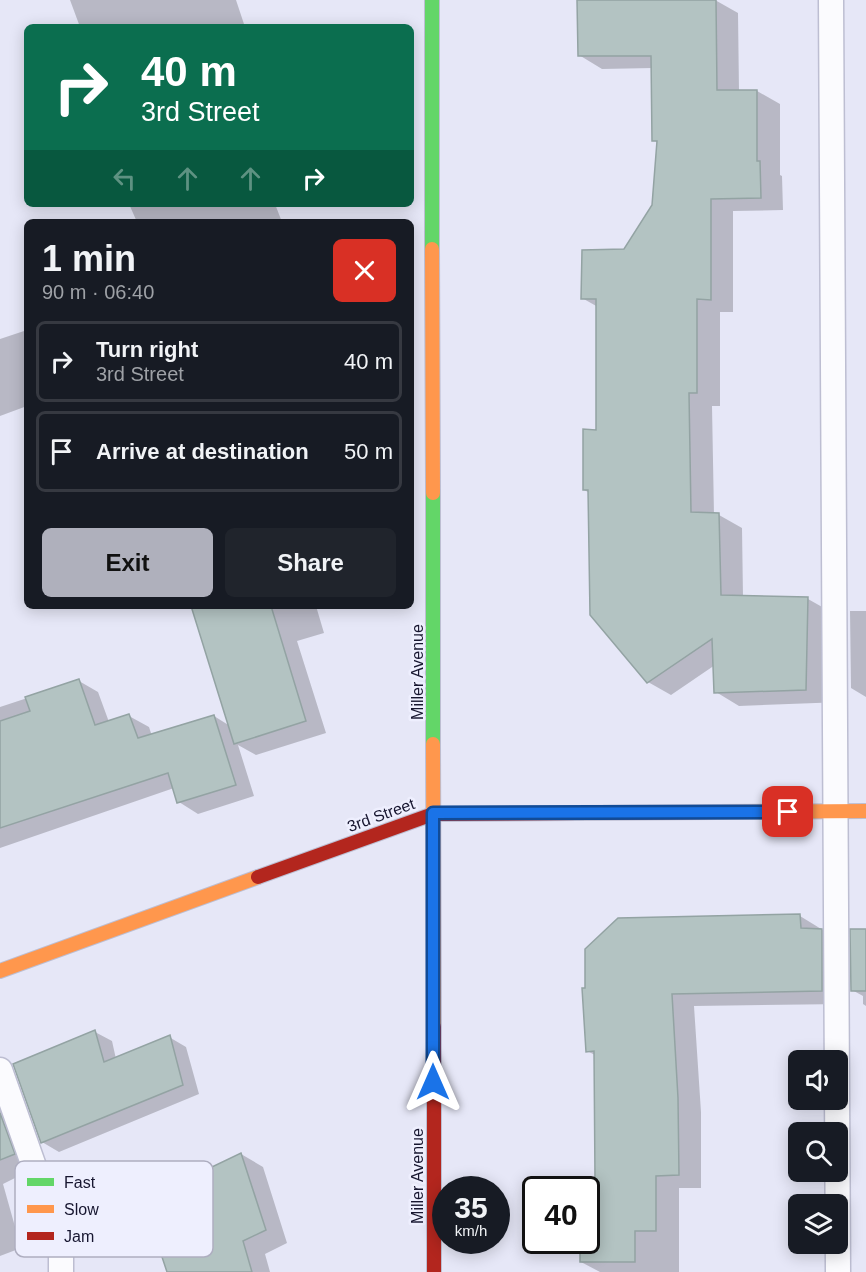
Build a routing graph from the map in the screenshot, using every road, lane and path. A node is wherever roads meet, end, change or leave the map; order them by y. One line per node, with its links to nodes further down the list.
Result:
1 (432, 0): 5 (street, Miller Avenue)
2 (831, 0): 3 (lane)
3 (836, 811): 4 (street, 3rd Street); 5 (street, 3rd Street); 10 (lane)
4 (866, 811)
5 (433, 813): 6 (street, 3rd Street); 9 (street, Miller Avenue)
6 (0, 971)
7 (0, 1070): 8 (lane)
8 (32, 1161)
9 (434, 1272)
10 (838, 1272)

